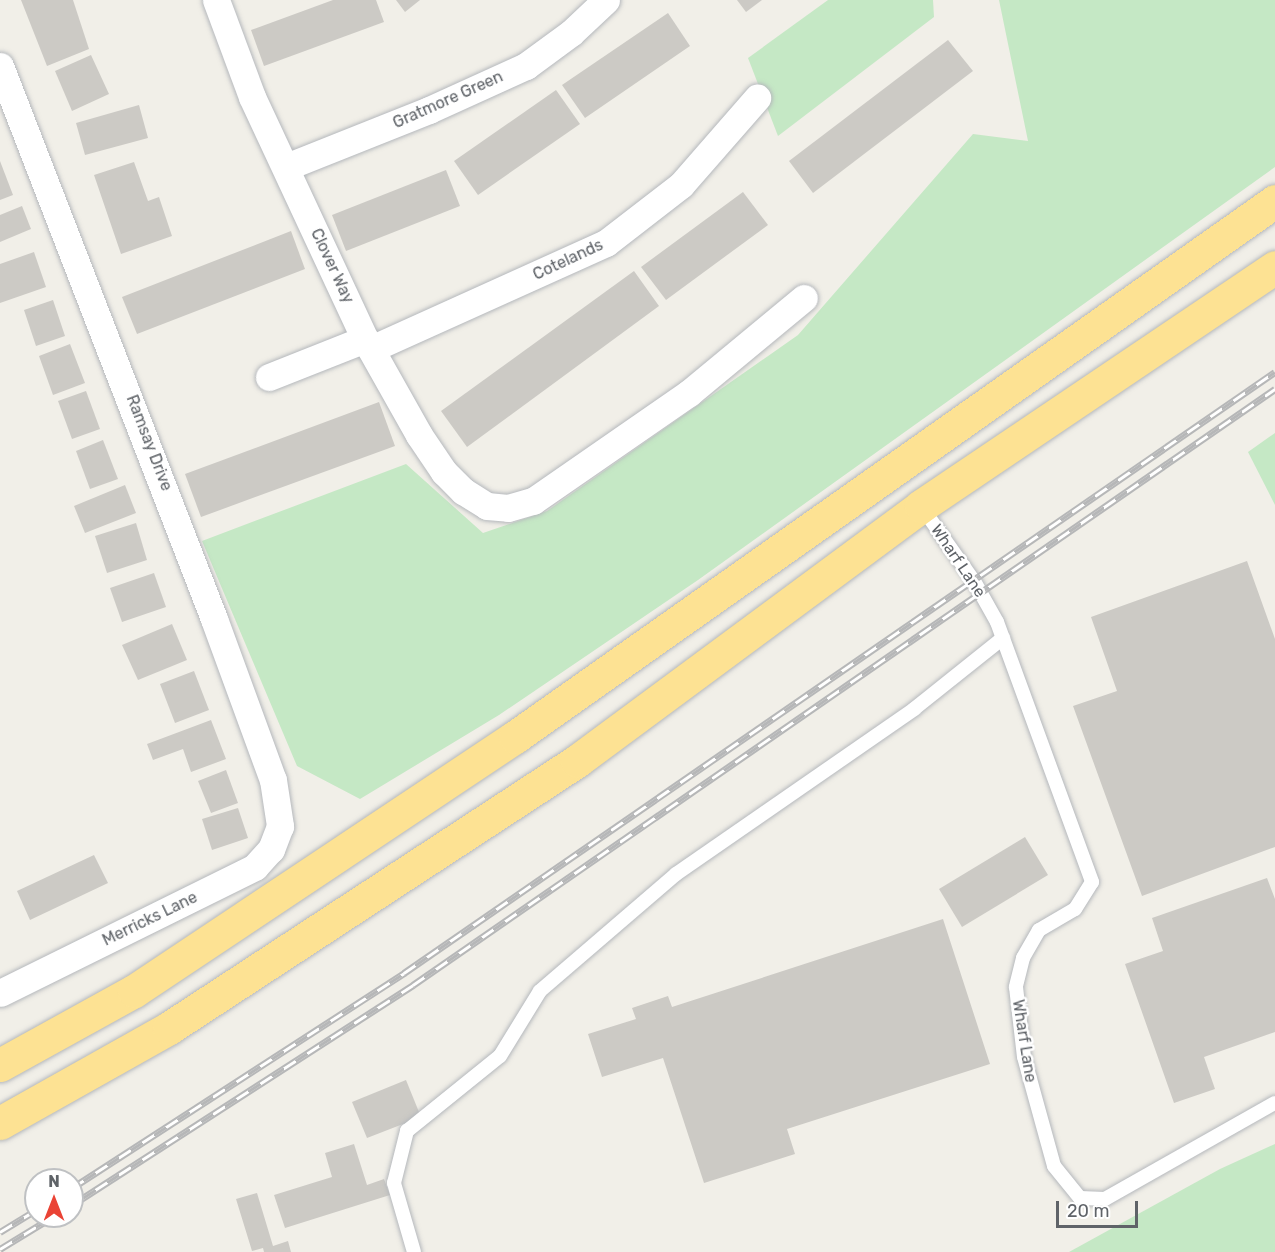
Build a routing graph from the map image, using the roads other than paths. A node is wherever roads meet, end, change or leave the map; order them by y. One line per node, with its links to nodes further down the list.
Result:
1 (216, 0): 5 (street, Clover Way)
2 (597, 3): 5 (street, Gratmore Green)
3 (0, 66): 13 (street, Ramsay Drive)
4 (757, 98): 9 (street, Cotelands)
5 (286, 167): 9 (street, Clover Way)
6 (1275, 201): 15 (highway)
7 (1275, 267): 11 (highway)
8 (804, 298): 9 (street, Clover Way)
9 (368, 344): 10 (street, Cotelands)
10 (268, 377)
11 (921, 506): 12 (lane, Wharf Lane); 17 (highway)
12 (1003, 638): 16 (lane, Wharf Lane); 18 (lane)
13 (280, 826): 14 (street, Merricks Lane)
14 (0, 993)
15 (0, 1065)
16 (1275, 1103)
17 (0, 1124)
18 (414, 1252)

